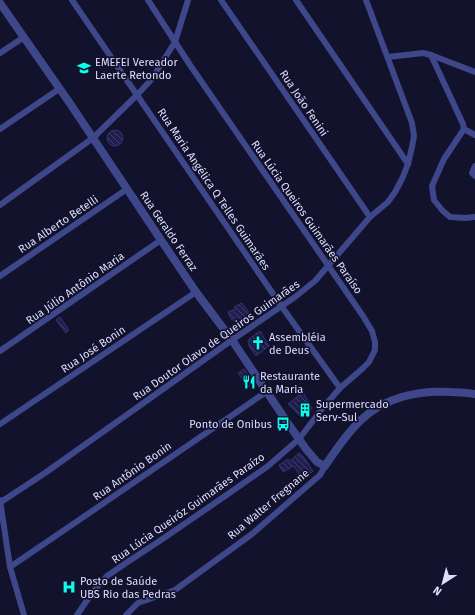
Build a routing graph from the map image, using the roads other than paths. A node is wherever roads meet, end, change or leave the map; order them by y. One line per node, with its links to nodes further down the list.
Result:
1 (72, 0): 15 (street, Rua Maria Angélica Q Telles Guimarães)
2 (148, 0): 9 (street, Rua Lúcia Queiros Guimarães Paraíso)
3 (188, 0): 9 (street)
4 (221, 0): 25 (street, Rua João Fenini)
5 (296, 0): 20 (street)
6 (366, 0): 12 (street, Rua Doutor Olavo de Queiros Guimarães)
7 (0, 3): 8 (street, Rua Geraldo Ferraz)
8 (24, 37): 10 (street); 14 (street, Rua Geraldo Ferraz)
9 (175, 42): 15 (street); 28 (street, Rua Lúcia Queiros Guimarães Paraíso)
10 (0, 53)
11 (431, 54): 12 (street); 13 (street); 17 (street)
12 (388, 57): 20 (street, Rua Doutor Olavo de Queiros Guimarães)
13 (475, 72)
14 (59, 89): 16 (street); 19 (street, Rua Geraldo Ferraz)
15 (138, 95): 19 (street); 31 (street, Rua Maria Angélica Q Telles Guimarães)
16 (0, 129)
17 (464, 130): 18 (street); 26 (street)
18 (475, 135)
19 (93, 138): 23 (street, Rua Geraldo Ferraz); 24 (street)
20 (408, 164): 25 (street, Rua Doutor Olavo de Queiros Guimarães)
21 (475, 166): 22 (street)
22 (475, 176)
23 (126, 189): 27 (street, Rua Geraldo Ferraz); 29 (street, Rua Alberto Betelli)
24 (0, 204)
25 (370, 217): 28 (street, Rua Doutor Olavo de Queiros Guimarães)
26 (475, 217)
27 (161, 240): 30 (street, Rua Geraldo Ferraz); 33 (street, Rua Júlio Antônio Maria)
28 (329, 266): 31 (street, Rua Doutor Olavo de Queiros Guimarães); 34 (street, Rua Lúcia Queiros Guimarães Paraíso)
29 (0, 276)
30 (196, 292): 32 (street, Rua Geraldo Ferraz); 37 (street, Rua José Bonin)
31 (282, 307): 32 (street, Rua Doutor Olavo de Queiros Guimarães); 34 (street, Rua Maria Angélica Q Telles Guimarães)
32 (232, 340): 35 (street, Rua Geraldo Ferraz); 40 (street, Rua Doutor Olavo de Queiros Guimarães)
33 (0, 351)
34 (340, 388): 38 (street, Rua Lúcia Queiros Guimarães Paraíso)
35 (266, 392): 38 (street, Rua Geraldo Ferraz); 41 (street, Rua Antônio Bonin)
36 (475, 394): 39 (street, Rua Walter Fregnane)
37 (0, 424)
38 (299, 439): 39 (street, Rua Geraldo Ferraz); 43 (street, Rua Lúcia Queiróz Guimarães Paraízo)
39 (325, 466): 44 (street, Rua Walter Fregnane)
40 (0, 501): 41 (street)
41 (10, 567): 42 (street)
42 (24, 615)
43 (77, 615)
44 (126, 615)

